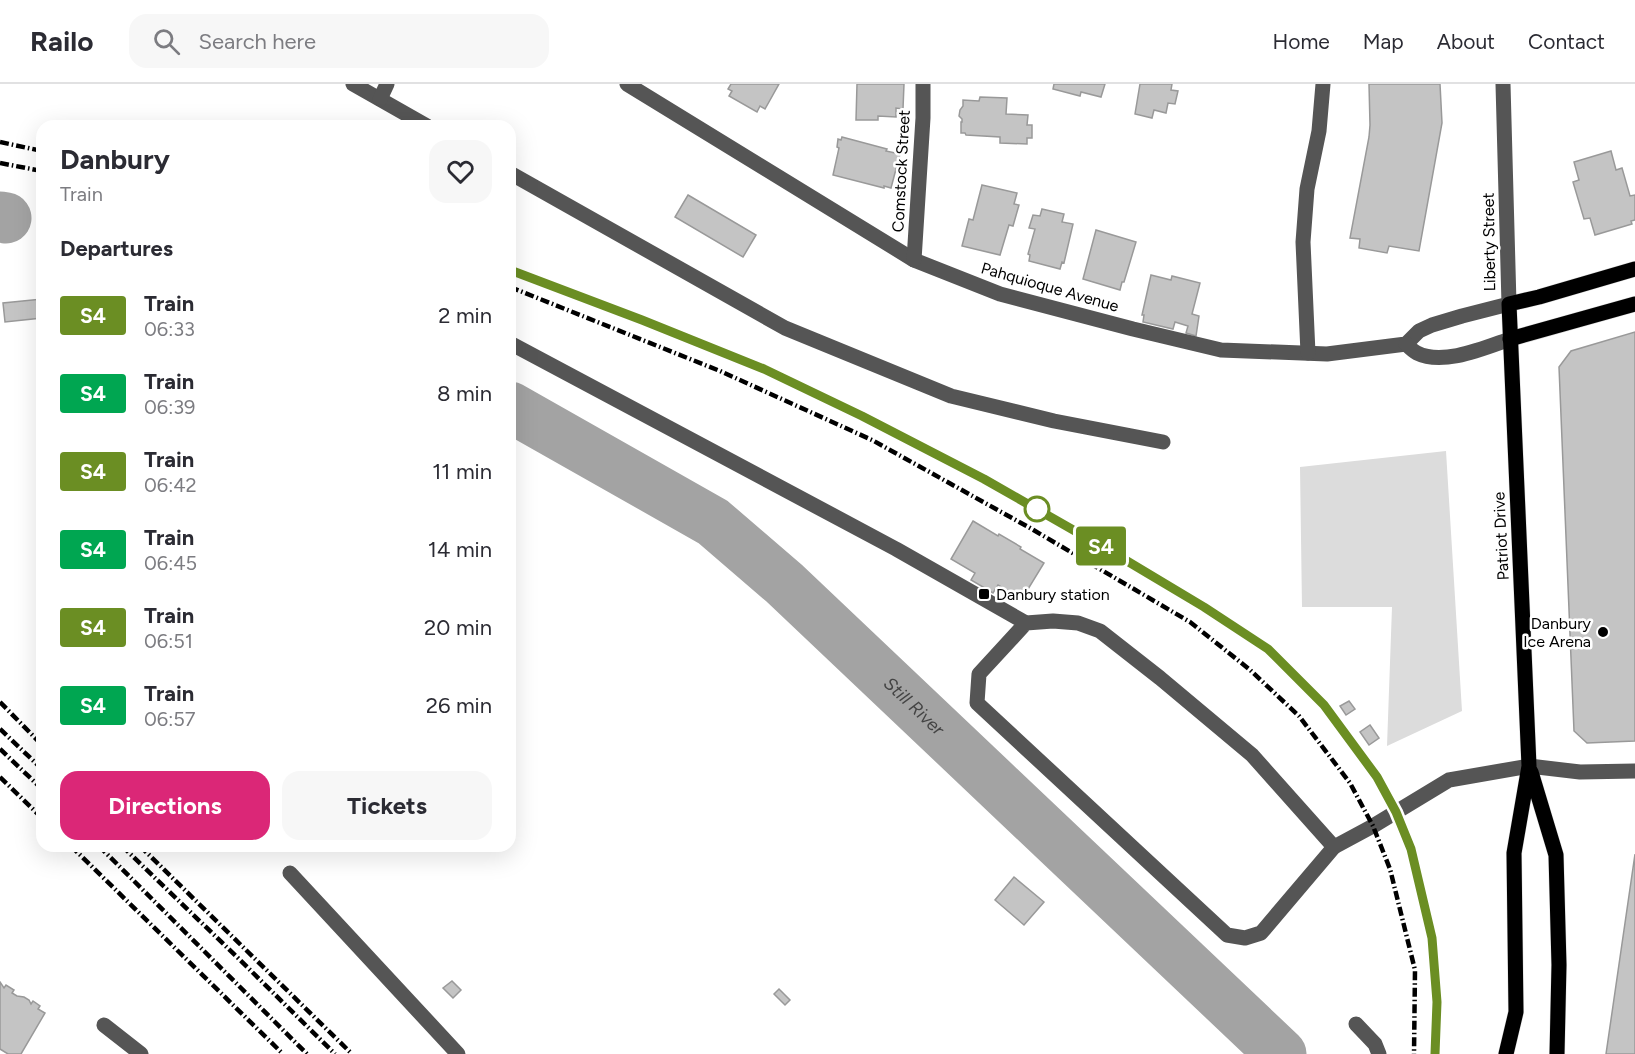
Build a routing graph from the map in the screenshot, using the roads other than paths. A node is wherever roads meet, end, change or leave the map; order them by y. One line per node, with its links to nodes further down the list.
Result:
1 (352, 84): 7 (street)
2 (387, 84): 7 (street)
3 (627, 84): 10 (street, Pahquioque Avenue)
4 (923, 84): 10 (street, Comstock Street)
5 (1323, 84): 17 (street)
6 (1503, 84): 12 (street, Liberty Street)
7 (380, 99): 8 (street)
8 (417, 120)
9 (516, 176): 18 (street)
10 (914, 260): 17 (street, Pahquioque Avenue)
11 (1635, 268): 12 (main road, Liberty Street)
12 (1509, 304): 14 (main road, Patriot Drive); 15 (street, Pahquioque Avenue)
13 (1635, 304): 14 (main road)
14 (1510, 339): 15 (street); 20 (main road, Patriot Drive)
15 (1406, 344): 17 (street, Pahquioque Avenue)
16 (516, 346): 19 (street)
17 (1308, 353)
18 (1163, 442)
19 (1026, 623): 22 (street); 22 (street)
20 (1529, 766): 21 (street); 22 (street); 29 (main road, Patriot Drive); 30 (main road, Patriot Drive)
21 (1635, 771)
22 (1334, 847)
23 (290, 873): 27 (street)
24 (104, 1024): 26 (street)
25 (1356, 1024): 28 (street)
26 (141, 1054)
27 (459, 1054)
28 (1379, 1054)
29 (1506, 1054)
30 (1557, 1054)

